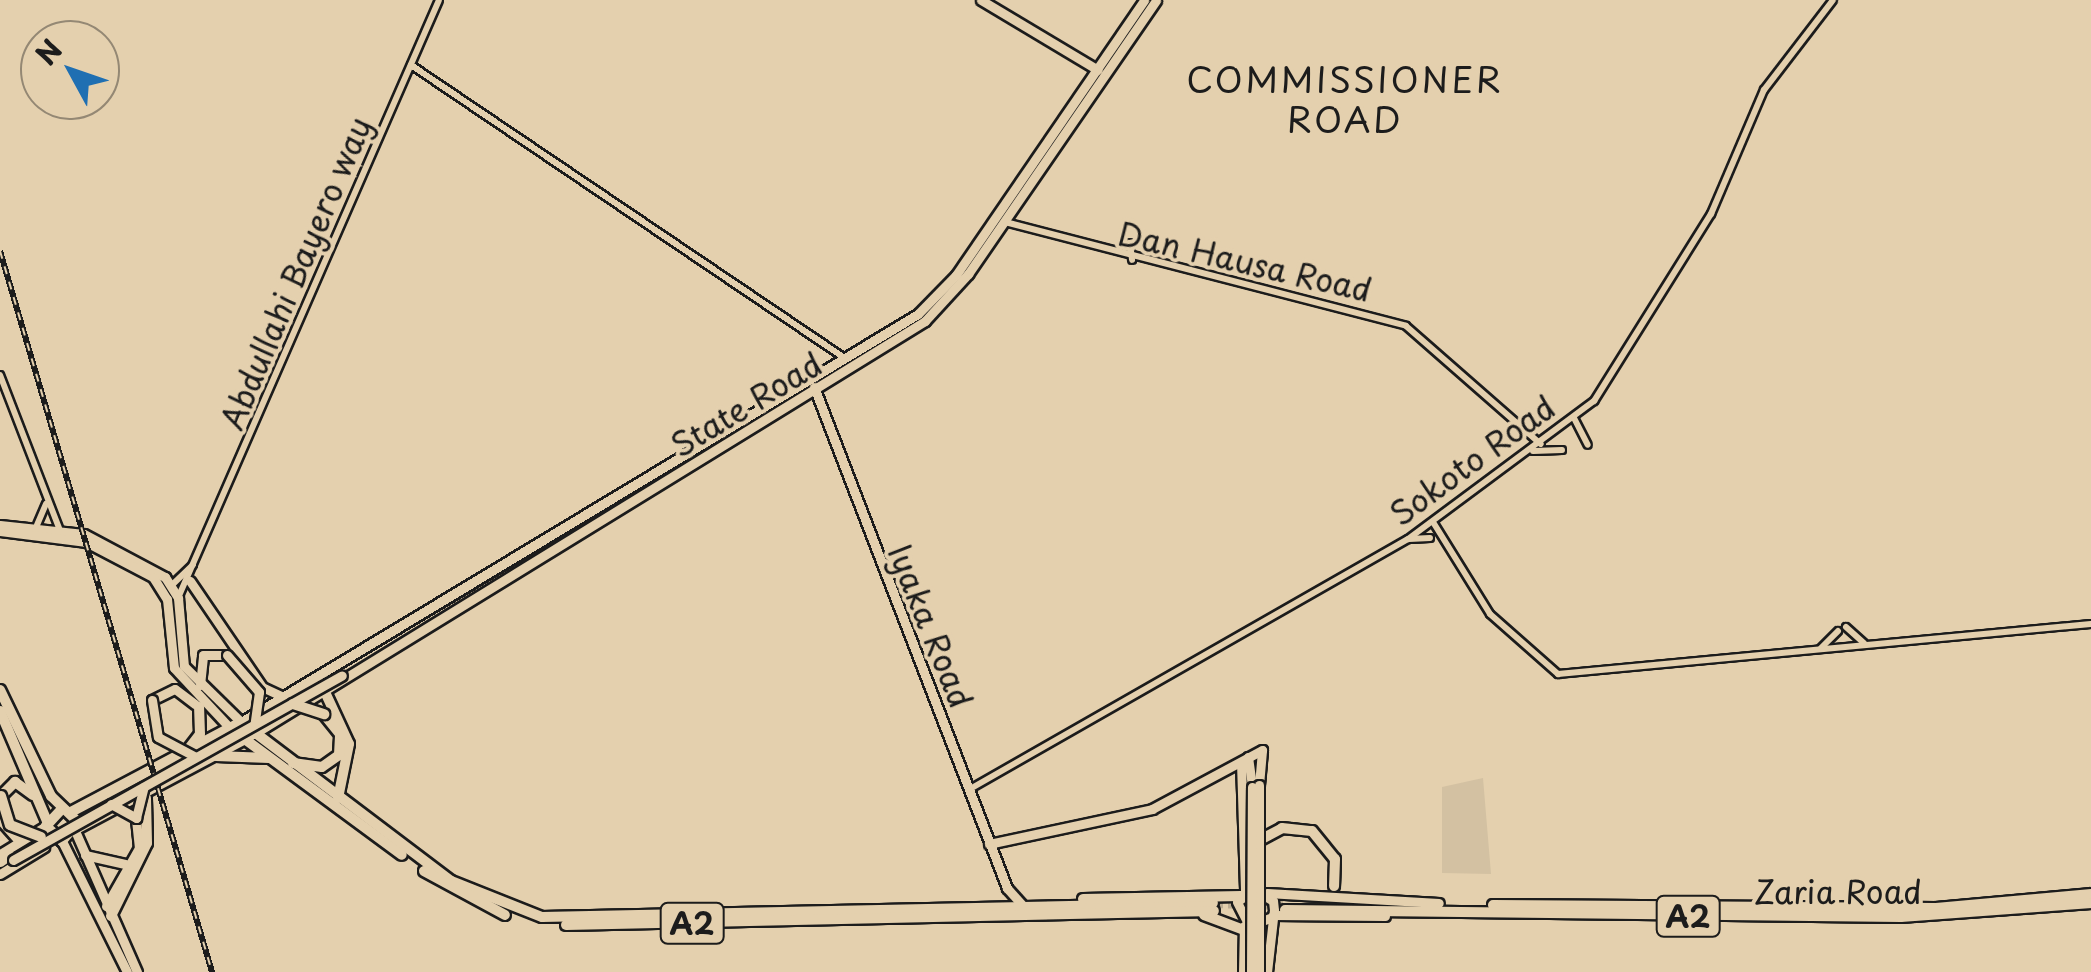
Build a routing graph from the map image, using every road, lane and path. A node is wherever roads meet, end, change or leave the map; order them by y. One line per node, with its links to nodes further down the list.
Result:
1 (440, 0): 8 (street, Abdullahi Bayero way)
2 (970, 0): 7 (main road)
3 (981, 0): 7 (main road)
4 (1144, 0): 9 (main road, State Road)
5 (1156, 0): 9 (main road, State Road)
6 (1833, 0): 20 (street, Sokoto Road)
7 (994, 11): 9 (main road)
8 (411, 65): 15 (street); 37 (street, Abdullahi Bayero way)
9 (1098, 76): 10 (main road, State Road); 15 (main road, State Road)
10 (1014, 207): 11 (main road, State Road); 12 (street, Dan Hausa Road)
11 (1004, 222): 12 (street, Dan Hausa Road); 15 (main road, State Road)
12 (1030, 225): 14 (street, Dan Hausa Road)
13 (1130, 243): 14 (street)
14 (1133, 262): 21 (street, Dan Hausa Road)
15 (848, 364): 17 (main road, State Road)
16 (0, 375): 27 (street)
17 (814, 386): 18 (main road, State Road); 19 (main road, Iyaka Road)
18 (803, 393): 19 (main road); 43 (main road, State Road)
19 (818, 410): 67 (main road, Iyaka Road)
20 (1574, 418): 22 (street, Sokoto Road); 24 (street)
21 (1531, 434): 22 (street); 23 (street, Dan Hausa Road)
22 (1549, 438): 23 (street, Sokoto Road)
23 (1541, 444): 26 (street, Sokoto Road)
24 (1588, 444)
25 (1562, 450): 26 (street)
26 (1531, 452): 28 (street, Sokoto Road)
27 (46, 502): 30 (street); 32 (street)
28 (1450, 512): 29 (street, Sokoto Road); 33 (street)
29 (1433, 522): 33 (street); 35 (street, Sokoto Road)
30 (37, 525): 31 (main road); 32 (main road)
31 (0, 528): 36 (main road)
32 (58, 528): 36 (main road)
33 (1441, 536): 46 (street)
34 (1430, 538): 35 (street)
35 (1408, 539): 67 (street, Sokoto Road)
36 (94, 542): 39 (main road); 57 (main road)
37 (194, 564): 38 (street); 39 (street)
38 (190, 581): 40 (street); 51 (main road)
39 (172, 584): 40 (main road)
40 (178, 598): 48 (main road)
41 (2091, 624): 45 (street)
42 (1846, 626): 45 (street)
43 (409, 632): 47 (main road); 50 (main road, State Road); 51 (main road, State Road)
44 (1838, 632): 46 (street)
45 (1870, 644): 46 (street)
46 (1818, 650)
47 (340, 674): 51 (main road, bridge); 56 (main road, bridge)
48 (201, 688): 53 (main road); 56 (main road, bridge)
49 (0, 690): 71 (highway)
50 (325, 692): 58 (main road, State Road); 69 (highway)
51 (289, 701): 54 (main road, State Road); 63 (highway, bridge); 66 (main road, bridge)
52 (199, 707): 57 (main road); 59 (highway); 59 (main road, bridge)
53 (222, 707): 54 (main road); 57 (main road)
54 (268, 707): 57 (main road, State Road)
55 (0, 711): 64 (highway)
56 (255, 722): 59 (main road, bridge)
57 (235, 725): 58 (highway, A2); 59 (highway)
58 (249, 737): 60 (highway); 61 (highway, A2); 63 (highway, A2)
59 (188, 756): 71 (highway); 74 (main road, bridge)
60 (215, 756): 61 (highway); 66 (highway)
61 (269, 758): 90 (highway, A2)
62 (1244, 760): 65 (main road); 65 (main road); 79 (main road); 85 (main road)
63 (290, 763): 69 (highway, A2)
64 (26, 768): 68 (highway); 74 (highway)
65 (1255, 786): 77 (main road, bridge); 101 (main road, bridge)
66 (147, 788): 70 (main road, bridge); 73 (main road, bridge); 75 (highway); 95 (highway)
67 (970, 789): 79 (main road, Iyaka Road)
68 (1, 793): 74 (highway, bridge); 74 (highway)
69 (338, 798): 91 (highway, A2)
70 (112, 804): 73 (main road, bridge); 81 (main road, bridge)
71 (66, 810): 74 (highway); 75 (highway)
72 (0, 818): 78 (highway)
73 (136, 818): 82 (main road)
74 (44, 824): 76 (highway); 78 (main road); 81 (main road, bridge)
75 (77, 831): 76 (highway); 80 (main road)
76 (59, 841): 81 (main road); 98 (main road)
77 (1258, 841): 87 (highway); 101 (main road, bridge)
78 (20, 842): 81 (main road)
79 (989, 844): 83 (main road, Iyaka Road)
80 (83, 854): 82 (main road); 95 (main road)
81 (4, 862)
82 (125, 864): 95 (main road)
83 (1007, 888): 91 (main road); 92 (main road, Iyaka Road)
84 (1267, 893): 85 (main road); 88 (main road); 96 (main road)
85 (1243, 894): 93 (highway); 97 (main road)
86 (2091, 894): 88 (highway, Zaria Road / A2)
87 (1327, 896): 88 (highway, Zaria Road / A2); 94 (highway, Zaria Road / A2)
88 (1439, 903)
89 (2091, 903): 94 (highway, Zaria Road / A2)
90 (1076, 905): 92 (highway, A2); 93 (highway, A2); 93 (highway)
91 (999, 906): 92 (highway, A2)
92 (1023, 906)
93 (1218, 906): 97 (highway)
94 (1422, 910): 96 (main road)
95 (109, 911): 99 (main road)
96 (1272, 916): 97 (main road); 102 (main road)
97 (1244, 926): 100 (main road)
98 (126, 972)
99 (137, 972)
100 (1243, 972)
101 (1255, 972)
102 (1268, 972)

